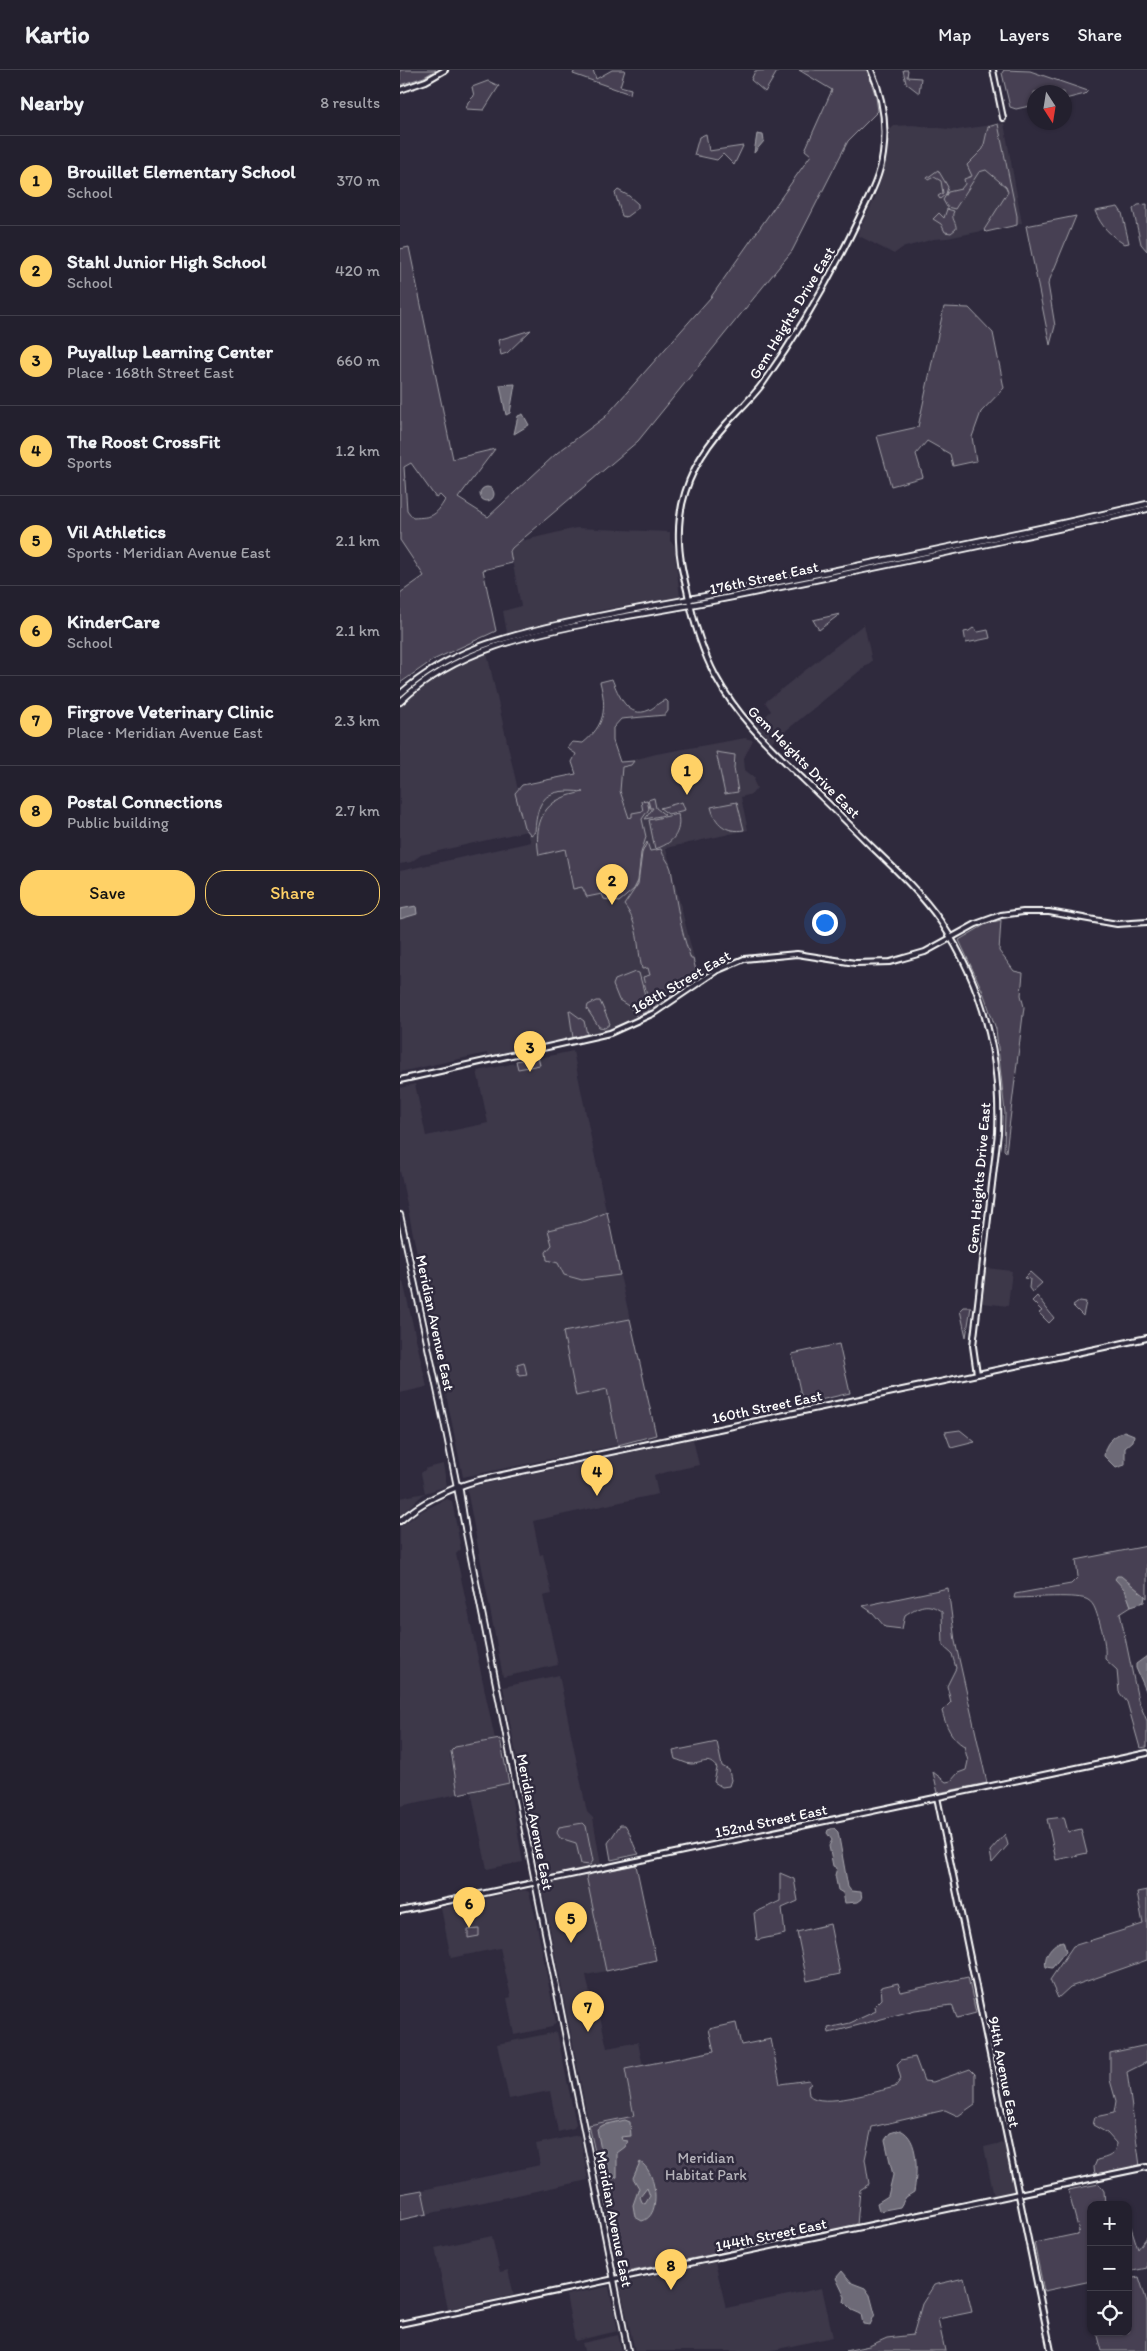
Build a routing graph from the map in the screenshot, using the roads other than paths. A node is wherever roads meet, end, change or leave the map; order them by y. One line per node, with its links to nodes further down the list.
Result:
1 (446, 70): 4 (street)
2 (871, 70): 16 (street, Gem Heights Drive East)
3 (993, 70): 5 (street)
4 (400, 90)
5 (1003, 118)
6 (1147, 504): 7 (main road, 176th Street East)
7 (1136, 507): 9 (main road); 10 (main road, 176th Street East)
8 (1147, 509): 9 (main road, 176th Street East)
9 (1087, 523): 11 (main road, 176th Street East)
10 (993, 537): 11 (main road); 12 (main road, 176th Street East)
11 (953, 551): 14 (main road, 176th Street East)
12 (924, 552): 13 (main road, 176th Street East); 14 (main road)
13 (852, 566): 15 (main road); 16 (main road, 176th Street East)
14 (872, 568): 15 (main road, 176th Street East)
15 (819, 579): 17 (main road, 176th Street East)
16 (689, 600): 17 (street, Gem Heights Drive East); 18 (main road, 176th Street East)
17 (690, 606): 19 (main road, 176th Street East); 21 (street, Gem Heights Drive East)
18 (400, 694)
19 (400, 702)
20 (1147, 922): 21 (street, 168th Street East)
21 (950, 938): 22 (street, 168th Street East); 25 (street, Gem Heights Drive East)
22 (400, 1080)
23 (400, 1214): 26 (main road, Meridian Avenue East)
24 (1147, 1338): 25 (street, 160th Street East)
25 (977, 1374): 26 (street, 160th Street East)
26 (458, 1486): 27 (street, 160th Street East); 30 (main road, Meridian Avenue East)
27 (400, 1521)
28 (1147, 1753): 29 (street, 152nd Street East)
29 (937, 1797): 30 (street, 152nd Street East); 33 (street, 94th Avenue East)
30 (534, 1882): 31 (street, 152nd Street East); 34 (main road, Meridian Avenue East)
31 (400, 1911)
32 (1147, 2167): 33 (street, 144th Street East)
33 (1018, 2195): 34 (street, 144th Street East); 37 (street, 94th Avenue East)
34 (613, 2280): 35 (street, 144th Street East); 36 (main road, Meridian Avenue East)
35 (400, 2324)
36 (628, 2351)
37 (1051, 2351)

